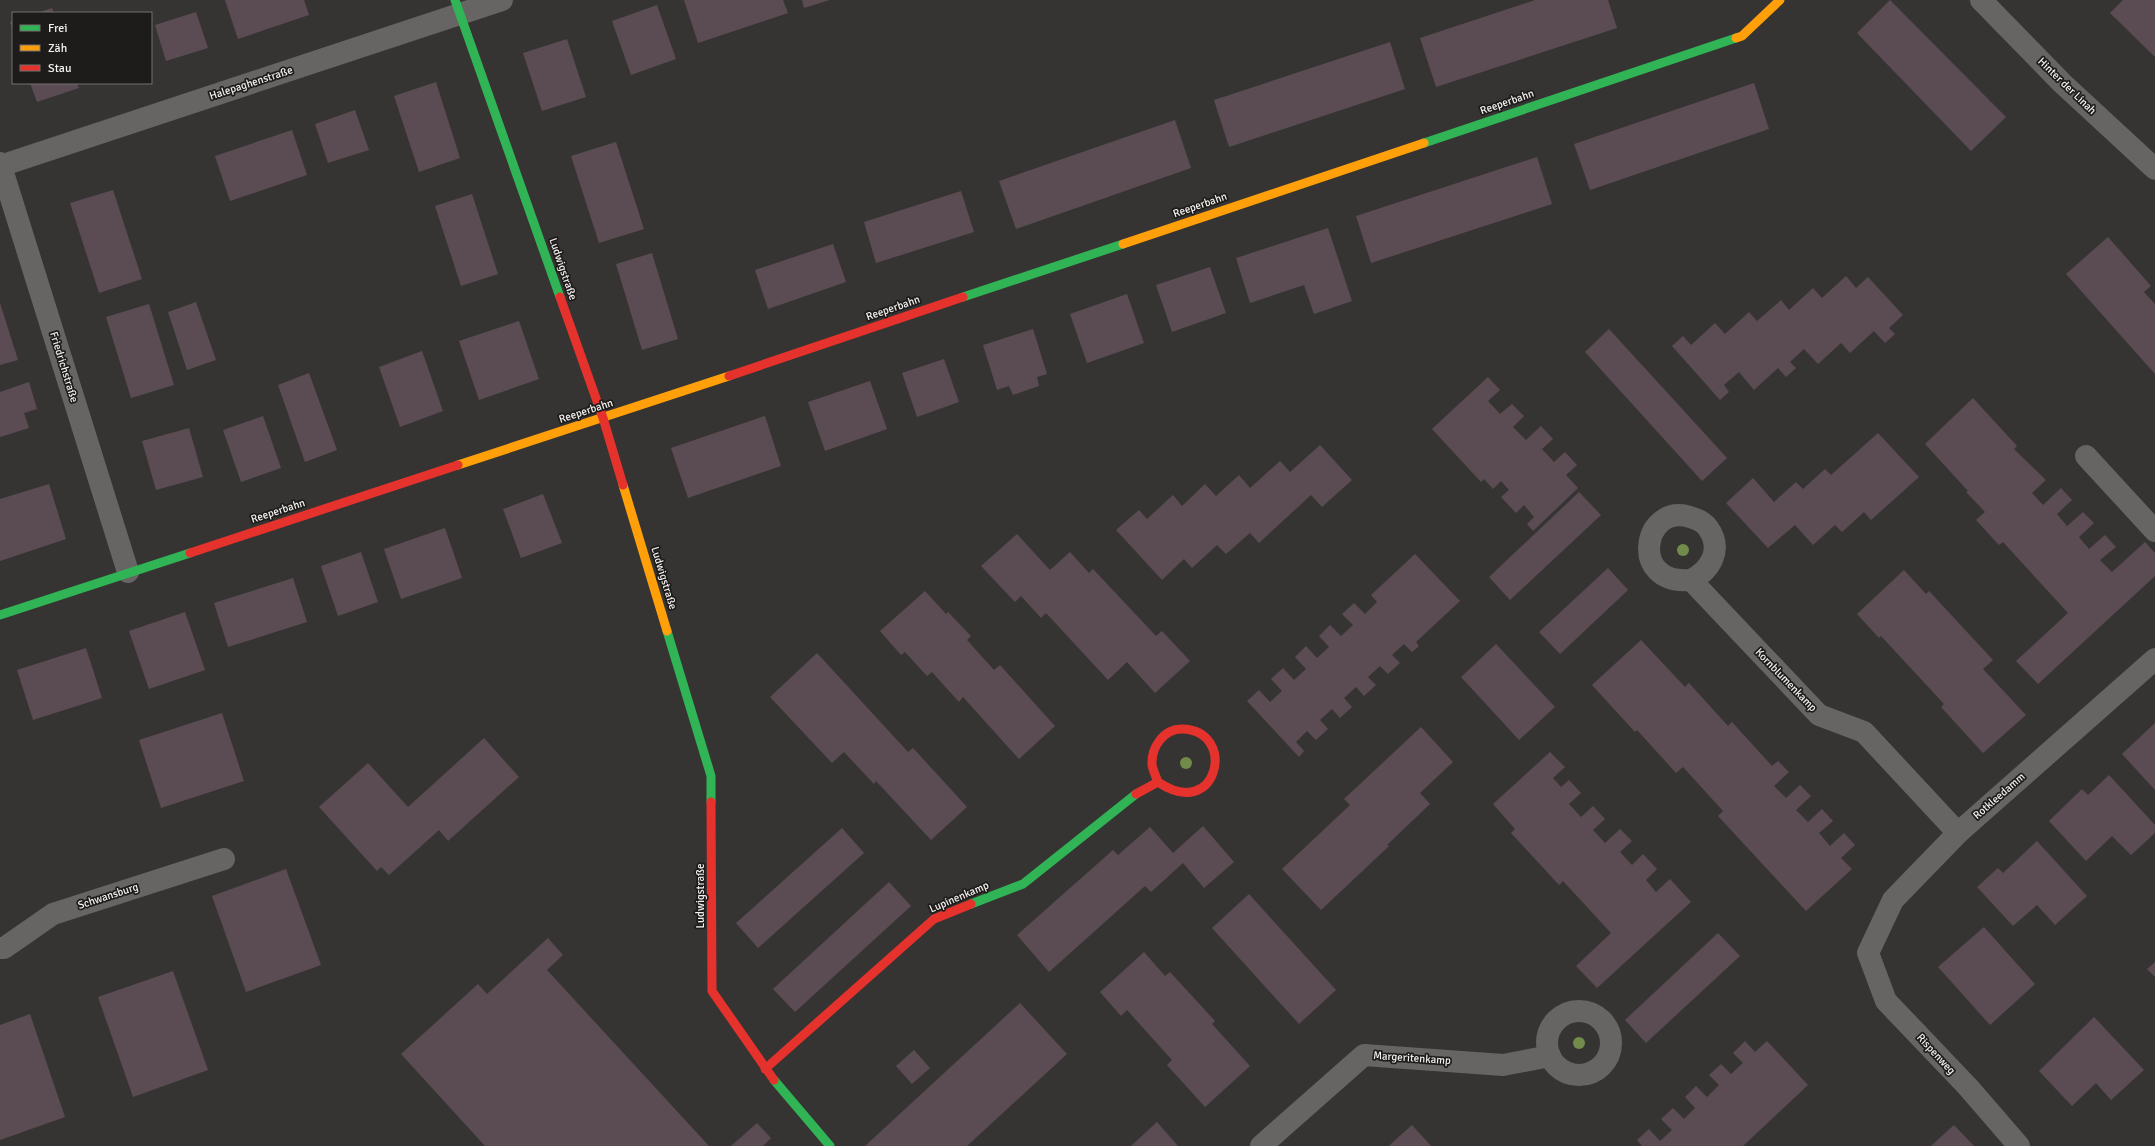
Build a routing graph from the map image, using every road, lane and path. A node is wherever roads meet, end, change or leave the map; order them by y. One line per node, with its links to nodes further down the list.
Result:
1 (502, 0): 4 (street, Halepaghenstraße)
2 (1780, 0): 7 (street, Reeperbahn)
3 (1981, 0): 6 (street, Hinter der Linah)
4 (458, 7): 5 (street, Halepaghenstraße); 7 (street, Ludwigstraße)
5 (0, 165): 10 (street, Friedrichstraße)
6 (2155, 169)
7 (603, 418): 10 (street, Reeperbahn); 20 (street, Ludwigstraße)
8 (2086, 456): 9 (street)
9 (2155, 531)
10 (128, 572): 12 (street, Reeperbahn)
11 (1691, 580): 15 (street, Kornblumenkamp)
12 (0, 615)
13 (2155, 659): 15 (street, Rotkleedamm)
14 (1158, 782): 14 (street); 20 (street, Lupinenkamp)
15 (1958, 833): 18 (street, Rotkleedamm)
16 (224, 859): 17 (street, Schwansburg)
17 (0, 948)
18 (1868, 953): 23 (street, Rispenweg)
19 (1550, 1056): 22 (street, Margeritenkamp)
20 (765, 1069): 21 (street, Ludwigstraße)
21 (830, 1146)
22 (1261, 1146)
23 (2019, 1146)

